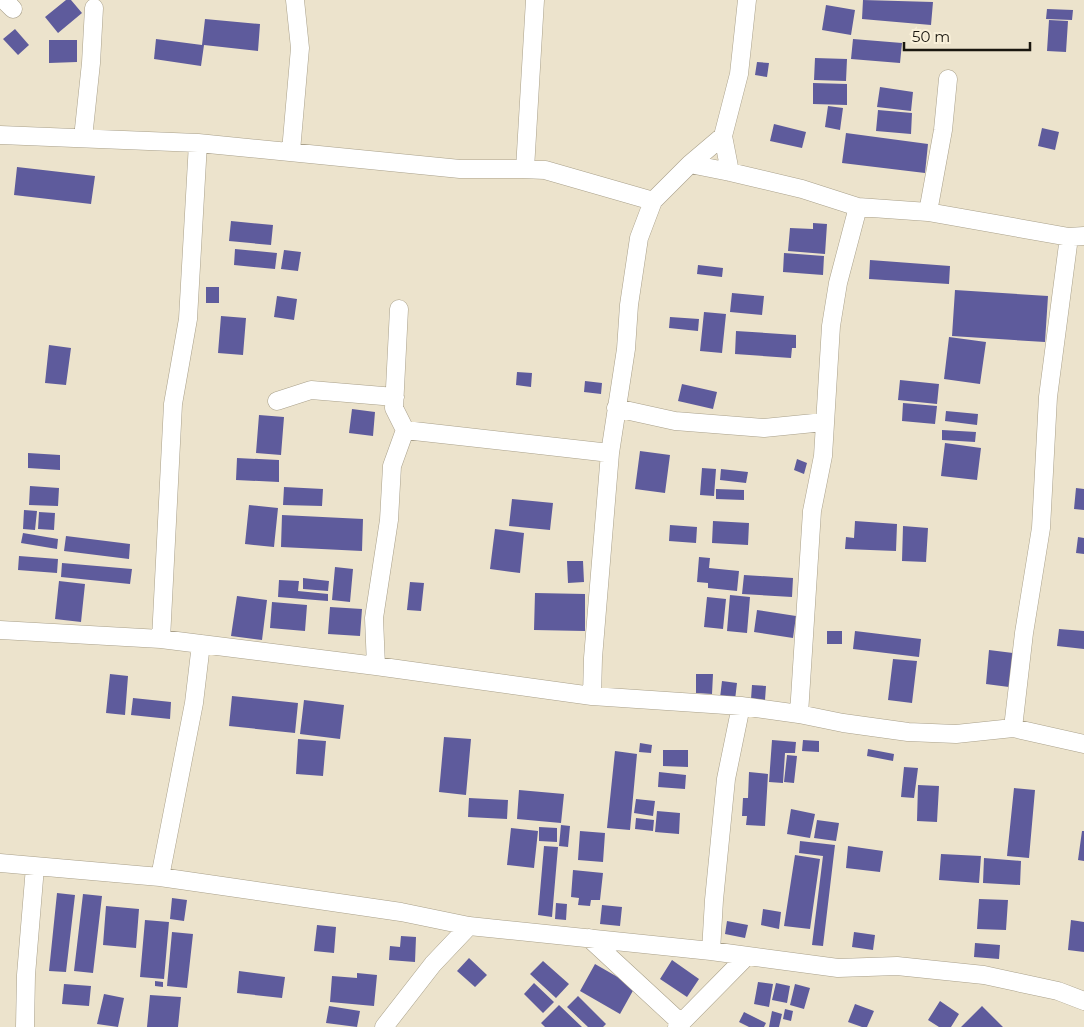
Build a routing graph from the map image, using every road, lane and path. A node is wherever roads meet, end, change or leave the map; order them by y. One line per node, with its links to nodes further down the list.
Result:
1 (295, 0): 10 (street)
2 (535, 0): 12 (street)
3 (747, 0): 7 (street)
4 (94, 8): 8 (street)
5 (948, 78): 16 (street)
6 (0, 135): 8 (street)
7 (723, 136): 11 (street); 13 (street)
8 (83, 138): 9 (street)
9 (198, 142): 10 (street); 26 (street)
10 (291, 151): 12 (street)
11 (690, 164): 13 (street); 14 (street)
12 (525, 169): 14 (street)
13 (730, 172): 15 (street)
14 (653, 201): 21 (street)
15 (858, 206): 16 (street); 22 (street)
16 (928, 212): 17 (street)
17 (1077, 236): 32 (street)
18 (399, 309): 19 (street)
19 (395, 397): 20 (street); 23 (street)
20 (277, 401)
21 (616, 408): 22 (street); 24 (street)
22 (824, 422): 31 (street)
23 (405, 430): 24 (street); 28 (street)
24 (610, 453): 29 (street)
25 (0, 630): 26 (street)
26 (161, 639): 27 (street)
27 (201, 644): 28 (street); 36 (street)
28 (376, 666): 29 (street)
29 (592, 696): 30 (street)
30 (741, 706): 31 (street); 39 (street)
31 (799, 714): 32 (street)
32 (1013, 728): 33 (street)
33 (1084, 744)
34 (0, 863): 35 (street)
35 (35, 867): 36 (street); 43 (street)
36 (160, 877): 37 (street)
37 (469, 926): 38 (street); 44 (street)
38 (589, 938): 39 (street); 42 (street)
39 (711, 951): 40 (street)
40 (746, 957): 41 (street); 42 (street)
41 (1084, 1001)
42 (679, 1025)
43 (25, 1027)
44 (384, 1027)

